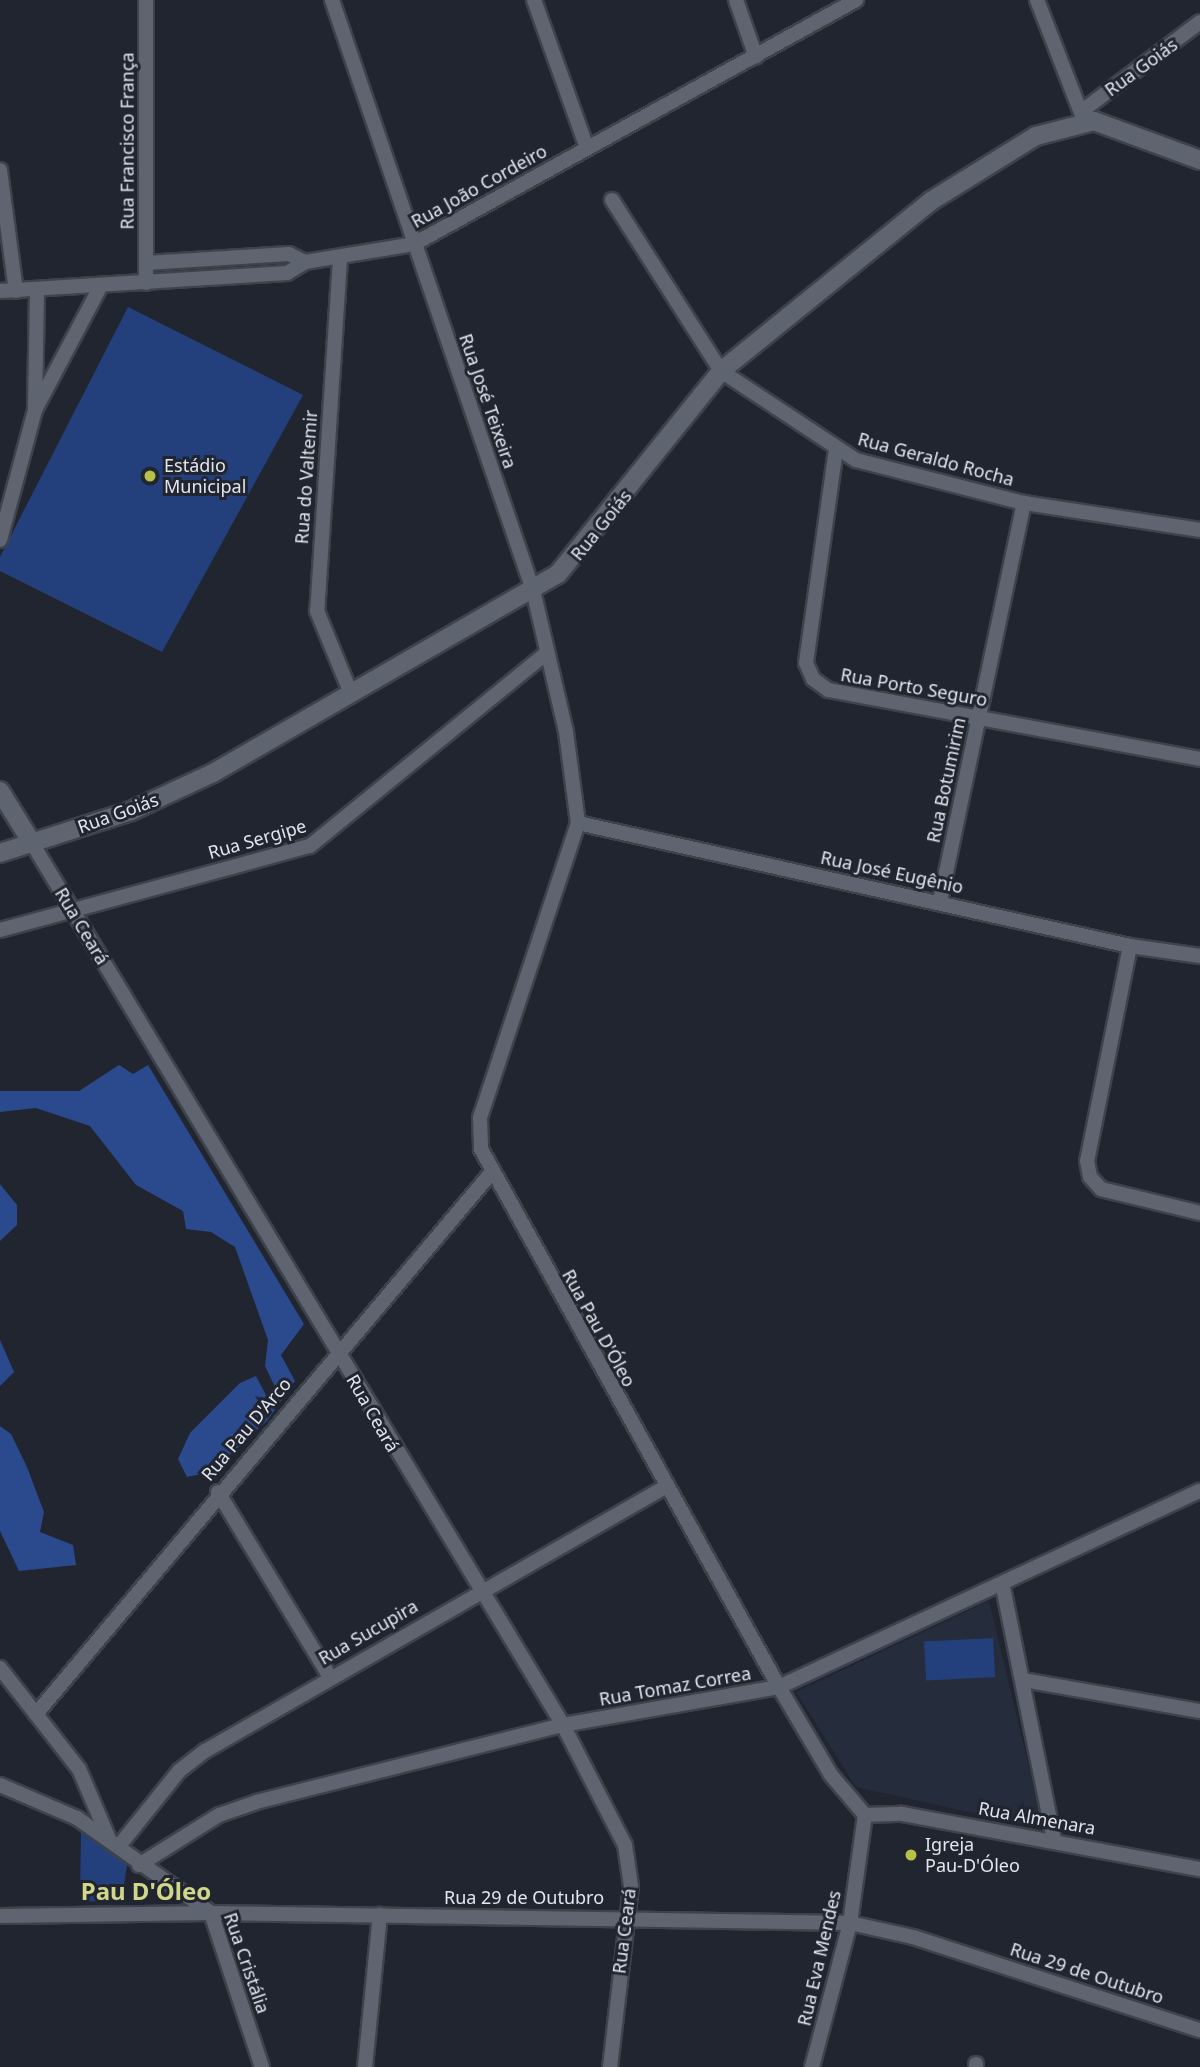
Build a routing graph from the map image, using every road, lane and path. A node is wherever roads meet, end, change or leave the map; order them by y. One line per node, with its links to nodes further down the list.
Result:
1 (146, 0): 17 (street, Rua Francisco França)
2 (332, 0): 14 (street, Rua José Teixeira)
3 (534, 0): 10 (street)
4 (736, 0): 8 (street)
5 (856, 0): 8 (street, Rua João Cordeiro)
6 (1037, 0): 9 (street)
7 (1200, 22): 9 (street, Rua Goiás)
8 (756, 57): 10 (street, Rua João Cordeiro)
9 (1086, 117): 11 (street); 23 (street, Rua Goiás)
10 (587, 148): 14 (street, Rua João Cordeiro)
11 (1200, 160)
12 (0, 170): 22 (street)
13 (612, 200): 23 (street, Rua Geraldo Rocha)
14 (414, 244): 15 (street, Rua João Cordeiro); 29 (street, Rua José Teixeira)
15 (340, 259): 16 (street, Rua João Cordeiro); 31 (street, Rua do Valtemir)
16 (305, 262): 17 (street); 18 (street, Rua João Cordeiro)
17 (146, 263): 18 (street, Rua Francisco França)
18 (146, 283): 19 (street, Rua João Cordeiro)
19 (99, 289): 20 (street, Rua João Cordeiro); 24 (street)
20 (37, 290): 22 (street, Rua João Cordeiro); 24 (street)
21 (0, 291): 22 (street, Rua João Cordeiro)
22 (16, 291)
23 (721, 372): 25 (street, Rua Geraldo Rocha); 29 (street, Rua Goiás)
24 (35, 410): 28 (street)
25 (836, 449): 26 (street, Rua Geraldo Rocha); 32 (street, Rua Porto Seguro)
26 (1024, 503): 27 (street, Rua Geraldo Rocha); 32 (street, Rua Botumirim)
27 (1200, 530)
28 (0, 540)
29 (533, 590): 30 (street, Rua José Teixeira); 31 (street, Rua Goiás)
30 (547, 653): 35 (street, Rua José Teixeira); 39 (street, Rua Sergipe)
31 (350, 691): 36 (street, Rua Goiás)
32 (980, 718): 33 (street, Rua Porto Seguro); 38 (street, Rua Botumirim)
33 (1200, 759)
34 (0, 791): 36 (street, Rua Ceará)
35 (578, 823): 38 (street, Rua José Eugênio); 43 (street, Rua Pau D'Óleo)
36 (32, 843): 37 (street, Rua Goiás); 39 (street, Rua Ceará)
37 (0, 853)
38 (940, 901): 41 (street, Rua José Eugênio)
39 (71, 909): 40 (street, Rua Sergipe); 45 (street, Rua Ceará)
40 (0, 930)
41 (1130, 946): 42 (street, Rua José Eugênio); 44 (street)
42 (1200, 956)
43 (491, 1173): 45 (street, Rua Pau D'Arco); 46 (street, Rua Pau D'Óleo)
44 (1200, 1213)
45 (337, 1352): 48 (street, Rua Pau D'Arco); 50 (street, Rua Ceará)
46 (665, 1488): 50 (street, Rua Sucupira); 54 (street, Rua Pau D'Óleo)
47 (1200, 1491): 49 (street, Rua Tomaz Correa)
48 (218, 1492): 52 (street); 56 (street, Rua Pau D'Arco)
49 (1003, 1587): 53 (street); 54 (street, Rua Tomaz Correa)
50 (477, 1591): 52 (street, Rua Sucupira); 57 (street, Rua Ceará)
51 (0, 1668): 56 (street)
52 (330, 1677): 61 (street, Rua Sucupira)
53 (1024, 1680): 55 (street); 60 (street)
54 (779, 1687): 57 (street, Rua Tomaz Correa); 59 (street, Rua Pau D'Óleo)
55 (1200, 1711)
56 (36, 1714): 61 (street)
57 (563, 1725): 62 (street, Rua Tomaz Correa); 67 (street, Rua Ceará)
58 (0, 1785): 61 (street)
59 (866, 1815): 60 (street, Rua Almenara); 68 (street, Rua Eva Mendes)
60 (1054, 1839): 63 (street, Rua Almenara)
61 (114, 1842): 62 (street, Rua Cristália)
62 (139, 1865): 64 (street, Rua Cristália)
63 (1200, 1868)
64 (211, 1913): 65 (street, Rua 29 de Outubro); 66 (street, Rua 29 de Outubro); 70 (street, Rua Cristália)
65 (380, 1914): 67 (street, Rua 29 de Outubro); 71 (street)
66 (0, 1916)
67 (624, 1917): 68 (street, Rua 29 de Outubro); 72 (street, Rua Ceará)
68 (849, 1923): 69 (street, Rua 29 de Outubro); 73 (street, Rua Eva Mendes)
69 (1200, 2030)
70 (262, 2067)
71 (365, 2067)
72 (610, 2067)
73 (812, 2067)

